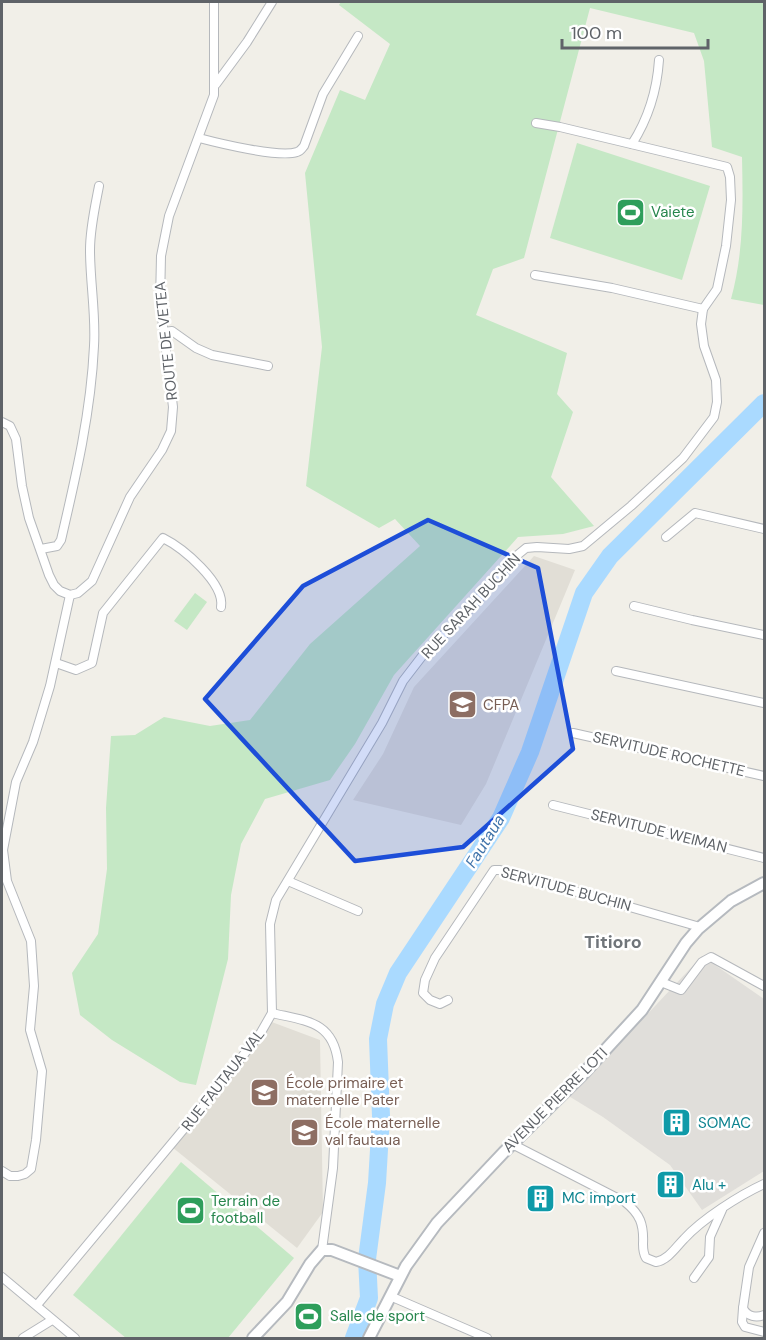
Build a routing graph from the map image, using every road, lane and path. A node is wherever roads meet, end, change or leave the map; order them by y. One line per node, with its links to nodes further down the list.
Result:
1 (214, 2): 5 (street)
2 (272, 2): 5 (street)
3 (358, 36): 7 (street)
4 (659, 60): 8 (street)
5 (216, 84): 7 (street, ROUTE DE VETEA)
6 (536, 123): 8 (street)
7 (199, 138): 12 (street, ROUTE DE VETEA)
8 (629, 143): 11 (street)
9 (99, 186): 17 (street)
10 (535, 275): 11 (street)
11 (703, 309): 29 (street, RUE SARAH BUCHIN)
12 (163, 332): 13 (street); 18 (street, ROUTE DE VETEA)
13 (268, 366)
14 (2, 422): 17 (street)
15 (765, 529): 16 (street)
16 (666, 537)
17 (41, 549): 18 (street)
18 (70, 595): 22 (street)
19 (634, 606): 21 (street)
20 (221, 607): 22 (street)
21 (765, 635)
22 (56, 663): 38 (street)
23 (616, 671): 24 (street)
24 (765, 704)
25 (573, 733): 26 (street, SERVITUDE ROCHETTE)
26 (765, 776)
27 (553, 805): 28 (street, SERVITUDE WEIMAN)
28 (765, 858)
29 (288, 881): 31 (street); 36 (street, RUE SARAH BUCHIN)
30 (765, 883): 32 (main road, AVENUE PIERRE LOTI)
31 (358, 911)
32 (700, 927): 33 (main road, AVENUE PIERRE LOTI); 35 (street, SERVITUDE BUCHIN)
33 (661, 982): 34 (street); 37 (main road, AVENUE PIERRE LOTI)
34 (765, 986)
35 (448, 1000)
36 (272, 1013): 42 (street, RUE FAUTAUA VAL); 47 (street, RUE FAUTAUA VAL)
37 (512, 1144): 40 (street); 43 (main road, AVENUE PIERRE LOTI)
38 (2, 1171)
39 (765, 1184): 40 (street)
40 (722, 1210): 45 (street)
41 (765, 1233): 48 (street)
42 (322, 1250): 43 (main road); 54 (main road)
43 (400, 1276): 46 (main road, AVENUE PIERRE LOTI)
44 (2, 1277): 47 (street)
45 (694, 1278)
46 (390, 1296): 55 (main road, AVENUE PIERRE LOTI); 56 (street)
47 (37, 1305): 50 (street)
48 (743, 1308): 49 (street); 51 (street)
49 (765, 1315)
50 (52, 1320): 52 (street); 53 (street)
51 (765, 1332)
52 (23, 1338)
53 (75, 1338)
54 (253, 1338)
55 (369, 1338)
56 (488, 1338)

